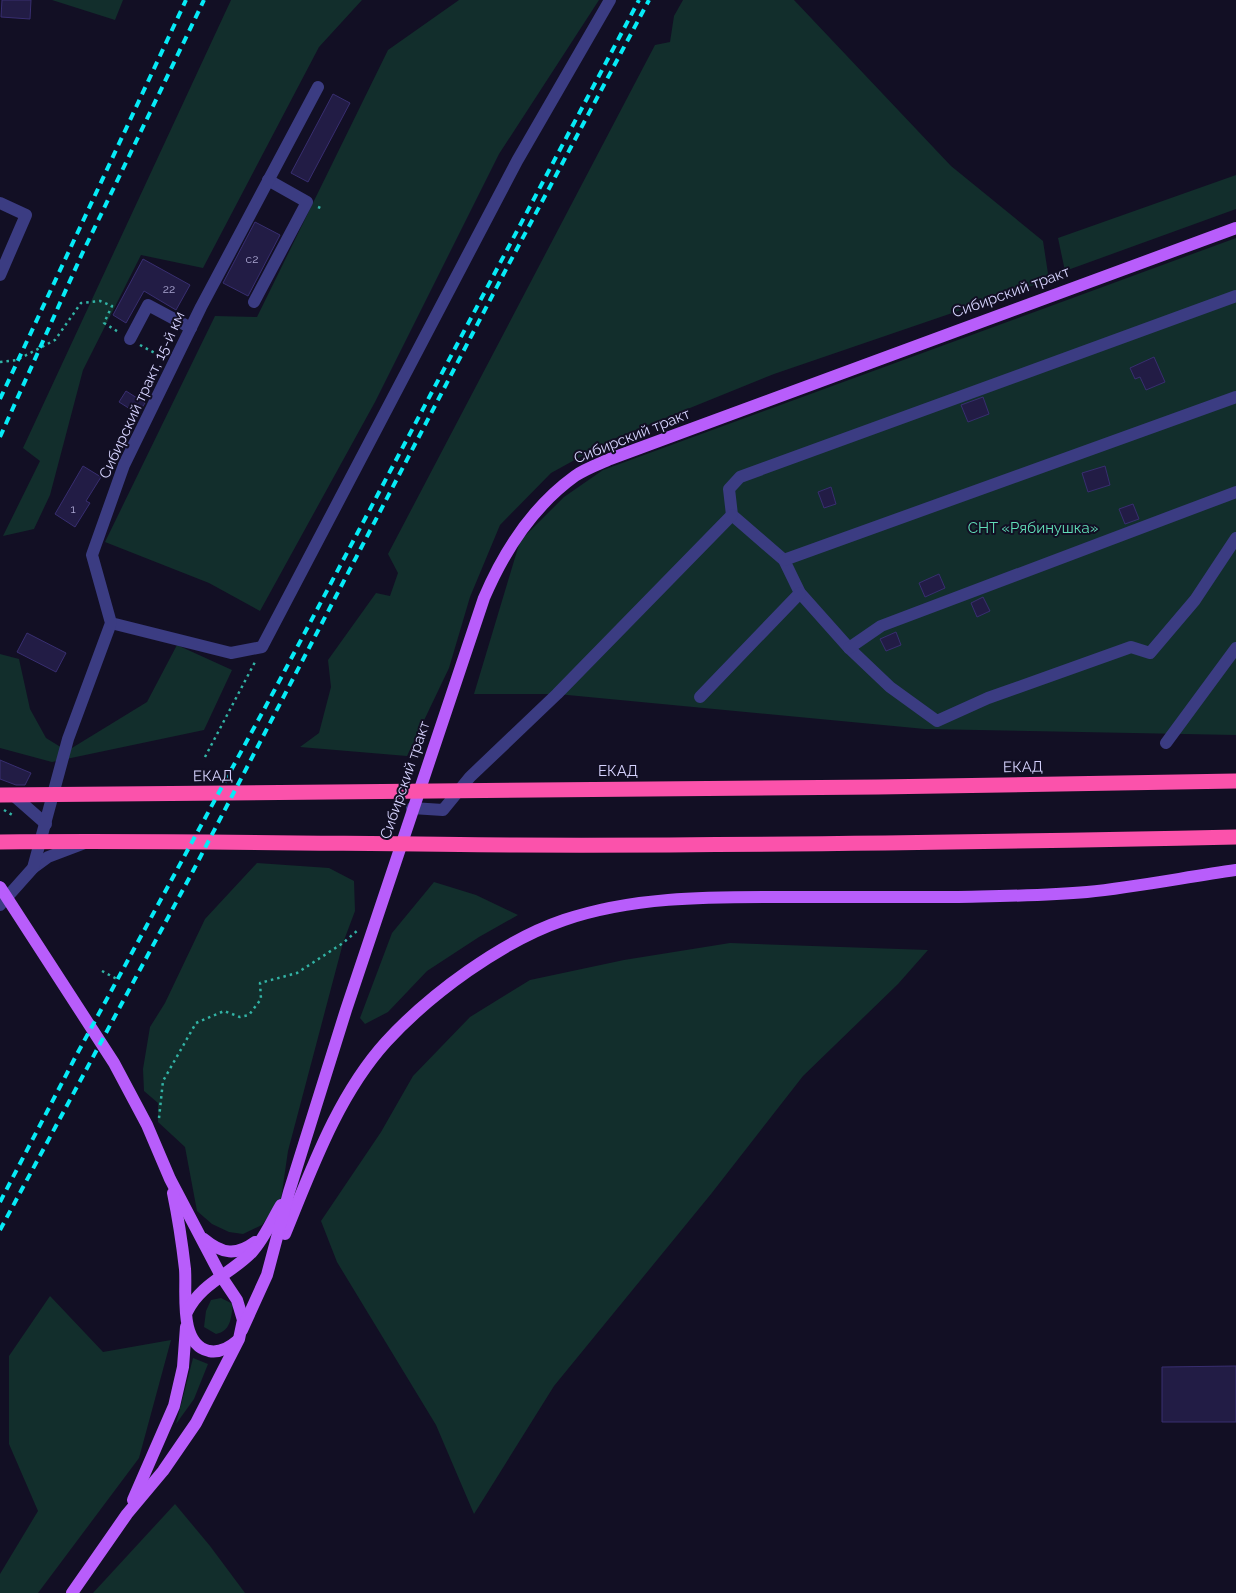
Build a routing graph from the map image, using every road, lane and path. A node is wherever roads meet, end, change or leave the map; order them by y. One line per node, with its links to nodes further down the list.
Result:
1 (610, 0): 20 (street)
2 (318, 87): 3 (street, Сибирский тракт, 15-й км)
3 (268, 180): 8 (street); 10 (street, Сибирский тракт, 15-й км)
4 (0, 203): 6 (street)
5 (1236, 228): 28 (main road, Сибирский тракт)
6 (0, 275)
7 (1236, 296): 15 (street)
8 (254, 302)
9 (111, 305): 12 (path)
10 (191, 328): 11 (street); 19 (street, Сибирский тракт, 15-й км)
11 (130, 339)
12 (0, 362)
13 (1236, 397): 17 (street)
14 (1236, 492): 21 (street)
15 (732, 515): 17 (street); 28 (street)
16 (1236, 538): 21 (street)
17 (784, 560): 18 (street)
18 (800, 593): 21 (street); 23 (street)
19 (111, 622): 20 (street); 29 (street)
20 (262, 648): 25 (path)
21 (849, 648)
22 (1236, 648): 24 (street)
23 (700, 697)
24 (1166, 743)
25 (205, 757)
26 (1236, 781): 27 (highway, ЕКАД)
27 (6, 795): 29 (street)
28 (412, 808): 42 (main road, Сибирский тракт)
29 (46, 824): 33 (street)
30 (1236, 837): 32 (highway)
31 (97, 839): 33 (street)
32 (0, 842)
33 (33, 868): 36 (street)
34 (1236, 870): 45 (main road)
35 (0, 886): 36 (main road)
36 (4, 902): 41 (main road)
37 (361, 924): 40 (path)
38 (102, 971): 39 (path)
39 (117, 979)
40 (153, 1115)
41 (170, 1179): 44 (main road); 49 (main road)
42 (289, 1192): 43 (main road, Сибирский тракт); 45 (main road, Сибирский тракт)
43 (264, 1234): 44 (main road); 46 (main road, Сибирский тракт)
44 (202, 1237): 46 (main road)
45 (267, 1275): 50 (main road, Сибирский тракт)
46 (221, 1276): 47 (main road, Сибирский тракт); 48 (main road)
47 (202, 1290): 48 (main road); 49 (main road, Сибирский тракт)
48 (233, 1294): 50 (main road)
49 (186, 1316): 50 (main road); 51 (main road, Сибирский тракт)
50 (241, 1335): 51 (main road, Сибирский тракт)
51 (127, 1514): 52 (main road, Сибирский тракт)
52 (72, 1593)

